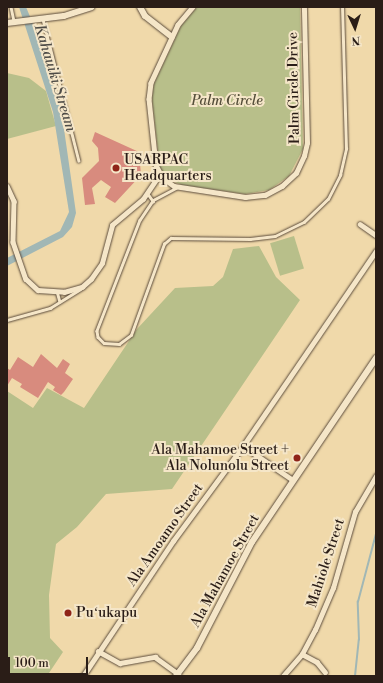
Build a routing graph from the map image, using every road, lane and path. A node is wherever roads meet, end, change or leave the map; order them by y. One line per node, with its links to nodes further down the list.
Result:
1 (11, 7): 8 (lane)
2 (92, 7): 7 (street)
3 (140, 7): 10 (street)
4 (193, 7): 10 (street)
5 (304, 7): 14 (street, Palm Circle Drive)
6 (342, 7): 16 (lane)
7 (43, 19): 8 (street); 11 (lane)
8 (14, 22): 9 (street)
9 (7, 23)
10 (172, 37): 12 (street)
11 (79, 161)
12 (160, 174): 14 (street); 15 (street)
13 (7, 186): 21 (street)
14 (178, 188): 16 (lane)
15 (148, 194): 16 (lane); 20 (street)
16 (153, 201)
17 (360, 224): 18 (street)
18 (376, 235)
19 (376, 251): 25 (street, Ala Amoamo Street)
20 (82, 287): 21 (street); 22 (lane)
21 (57, 291): 22 (lane)
22 (60, 302): 23 (lane)
23 (7, 320)
24 (376, 358): 27 (street, Ala Mahamoe Street)
25 (243, 446): 27 (street); 28 (street, Ala Amoamo Street)
26 (376, 476): 29 (street, Mahiole Street)
27 (293, 480): 31 (street, Ala Mahamoe Street)
28 (98, 651): 31 (street); 32 (street, Ala Amoamo Street)
29 (302, 654): 30 (street); 33 (street, Mahiole Street)
30 (325, 672)
31 (177, 675)
32 (83, 676)
33 (283, 676)

